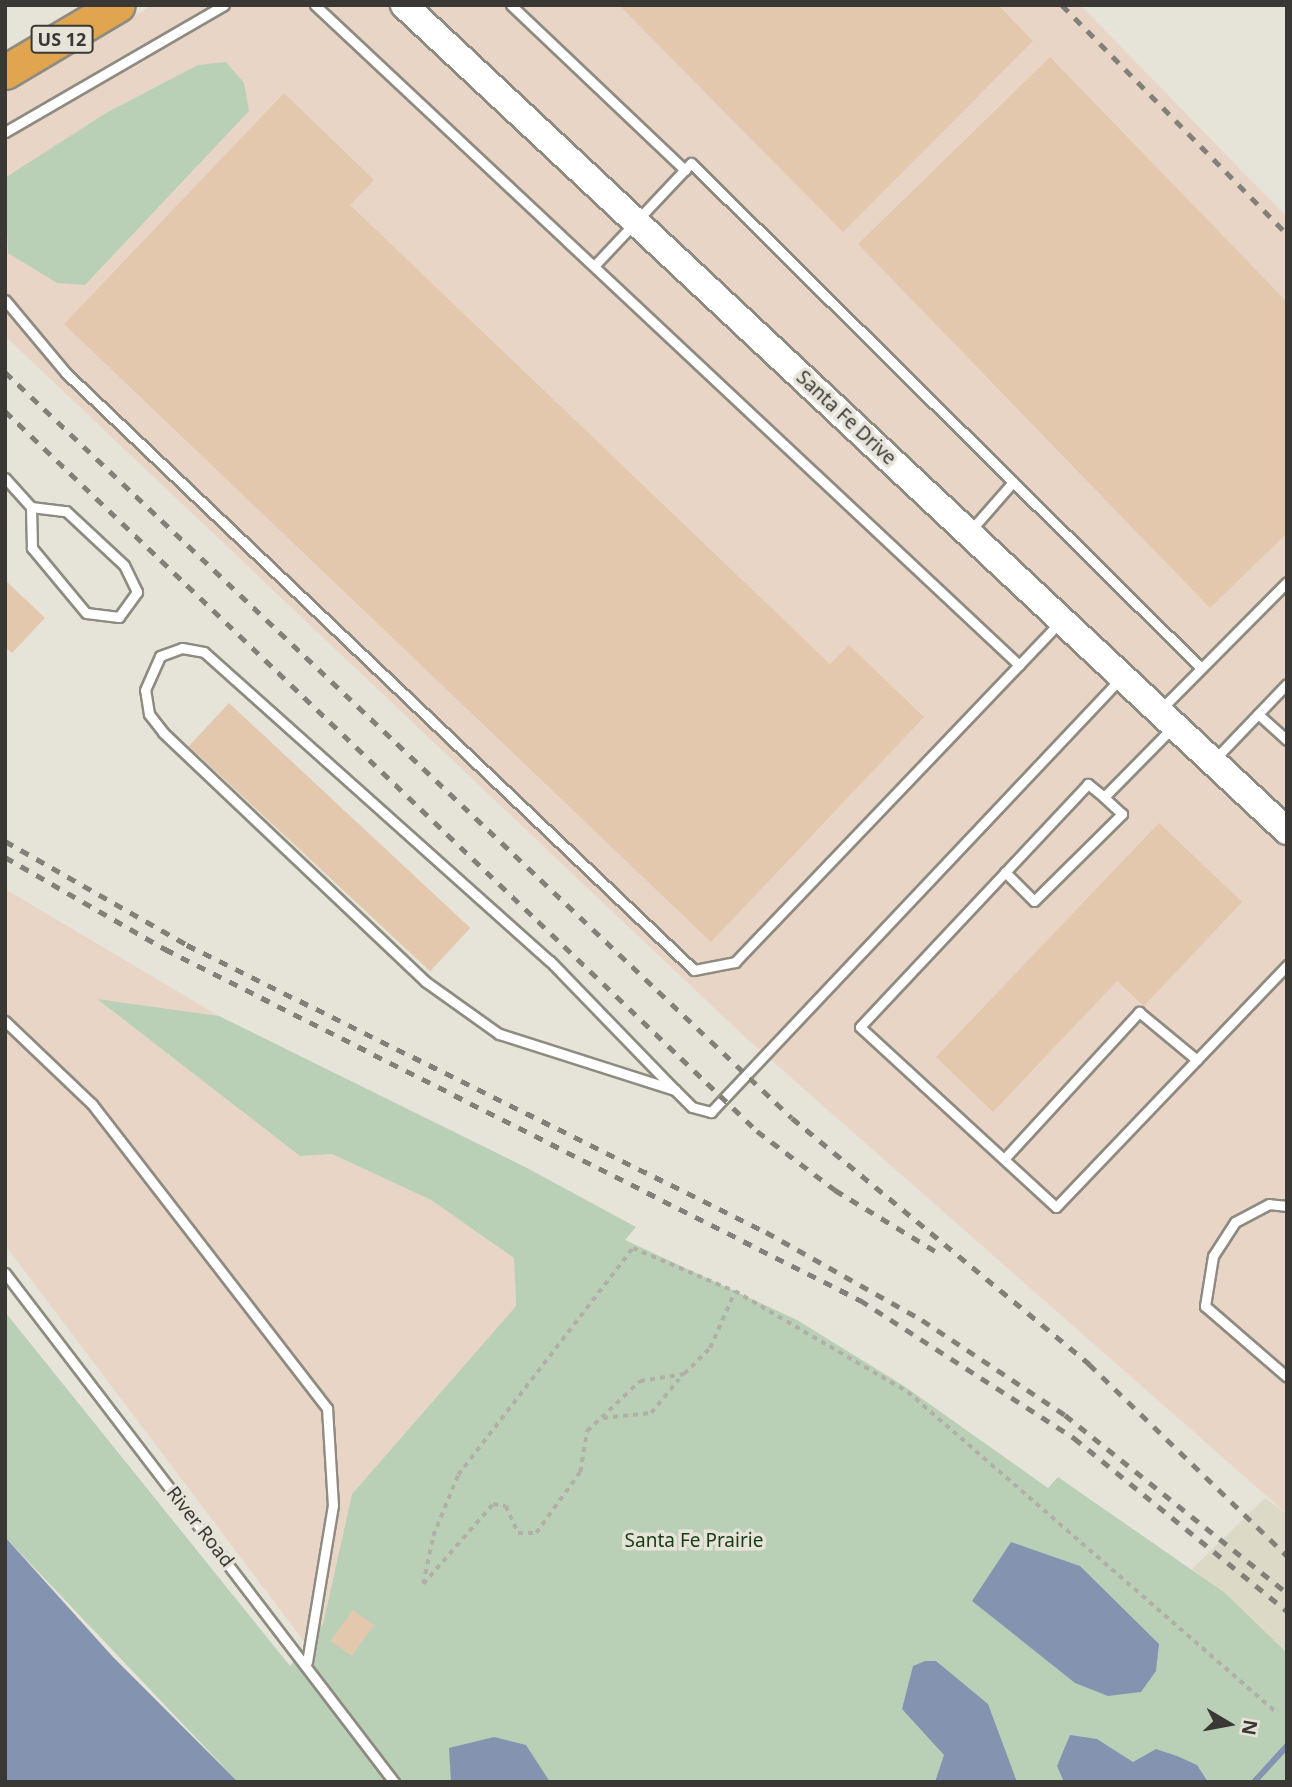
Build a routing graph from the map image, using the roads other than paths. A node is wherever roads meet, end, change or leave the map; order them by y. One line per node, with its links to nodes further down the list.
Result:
1 (118, 5): 6 (highway, US 12)
2 (224, 5): 7 (lane)
3 (315, 5): 10 (lane)
4 (404, 5): 9 (street, Santa Fe Drive)
5 (511, 5): 8 (lane)
6 (5, 72)
7 (5, 132)
8 (685, 170): 9 (lane); 13 (lane)
9 (638, 224): 10 (lane); 15 (street, Santa Fe Drive)
10 (594, 266): 18 (lane)
11 (5, 300): 18 (lane)
12 (5, 478): 14 (lane)
13 (1013, 482): 15 (lane); 19 (lane)
14 (31, 507): 14 (lane)
15 (968, 533): 17 (street, Santa Fe Drive)
16 (1287, 582): 19 (lane)
17 (1062, 620): 18 (lane); 20 (street, Santa Fe Drive)
18 (1019, 665)
19 (1201, 668): 23 (lane)
20 (1123, 677): 23 (street, Santa Fe Drive); 32 (lane)
21 (1287, 684): 22 (lane)
22 (1258, 714): 24 (lane); 25 (lane)
23 (1167, 718): 25 (street, Santa Fe Drive); 26 (lane)
24 (1287, 740)
25 (1212, 761): 27 (street, Santa Fe Drive)
26 (1104, 797): 28 (lane); 28 (lane)
27 (1287, 831)
28 (1005, 872): 33 (lane)
29 (1287, 965): 31 (lane)
30 (5, 1021): 37 (lane)
31 (1197, 1060): 33 (lane); 33 (lane)
32 (676, 1090): 32 (lane)
33 (1004, 1159)
34 (1287, 1206): 36 (lane)
35 (5, 1273): 37 (lane, River Road)
36 (1287, 1377)
37 (307, 1662): 38 (lane, River Road)
38 (394, 1782)

